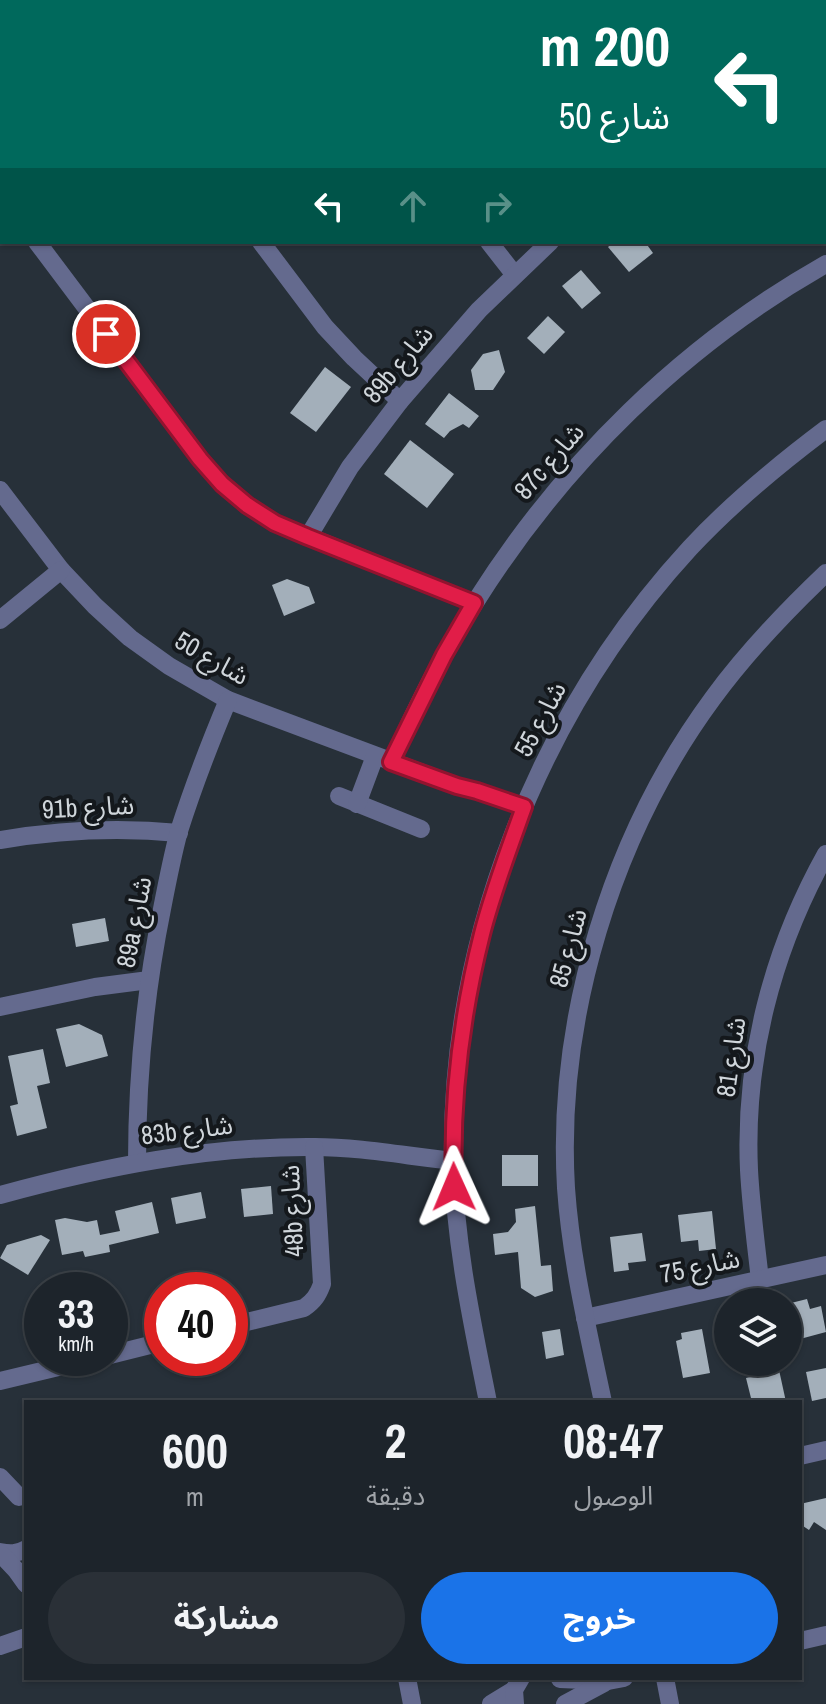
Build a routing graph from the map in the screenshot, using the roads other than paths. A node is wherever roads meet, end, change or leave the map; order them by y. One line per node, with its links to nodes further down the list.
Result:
1 (39, 244): 10 (street)
2 (263, 244): 7 (street)
3 (491, 244): 6 (street)
4 (548, 244): 6 (street, 89b شارع)
5 (826, 264): 13 (street, 87c شارع)
6 (514, 274): 7 (street, 89b شارع)
7 (400, 401): 10 (street, 89b شارع)
8 (826, 429): 19 (street, شارع 55)
9 (0, 490): 11 (street, شارع 50)
10 (308, 537): 13 (street)
11 (61, 570): 14 (street); 15 (street, شارع 50)
12 (826, 573): 32 (street, شارع 85)
13 (474, 603): 16 (street, 87c شارع)
14 (0, 620)
15 (228, 700): 16 (street, شارع 50); 21 (street, 89a شارع)
16 (383, 759): 18 (street, 87c شارع); 19 (street, شارع 50)
17 (339, 796): 18 (street)
18 (357, 804): 20 (street)
19 (522, 812): 27 (street, شارع 55)
20 (421, 829)
21 (179, 833): 22 (street, 91b شارع); 24 (street, 89a شارع)
22 (0, 840)
23 (826, 854): 31 (street, شارع 81)
24 (149, 980): 25 (street); 28 (street, 89a شارع)
25 (0, 1007)
26 (314, 1147): 27 (street, 83b شارع); 28 (street, 83b شارع); 33 (street, 48b شارع)
27 (453, 1155): 36 (street, شارع 55)
28 (137, 1163): 29 (street, 83b شارع)
29 (0, 1195)
30 (826, 1265): 31 (street, شارع 75)
31 (760, 1280): 32 (street, شارع 75)
32 (585, 1318): 37 (street, شارع 85)
33 (248, 1322)
34 (24, 1375): 35 (street)
35 (0, 1381)
36 (488, 1400)
37 (603, 1400)
38 (826, 1450): 39 (street)
39 (802, 1456)
40 (0, 1477): 41 (street)
41 (15, 1498)
42 (24, 1550): 43 (street)
43 (0, 1553): 44 (street)
44 (24, 1582)
45 (826, 1635): 47 (street)
46 (24, 1638): 48 (street)
47 (802, 1641)
48 (0, 1646)
49 (407, 1680): 54 (street)
50 (560, 1680): 56 (street)
51 (616, 1680): 56 (street)
52 (665, 1680): 57 (street)
53 (518, 1686): 55 (street)
54 (412, 1704)
55 (491, 1704)
56 (565, 1704)
57 (670, 1704)

